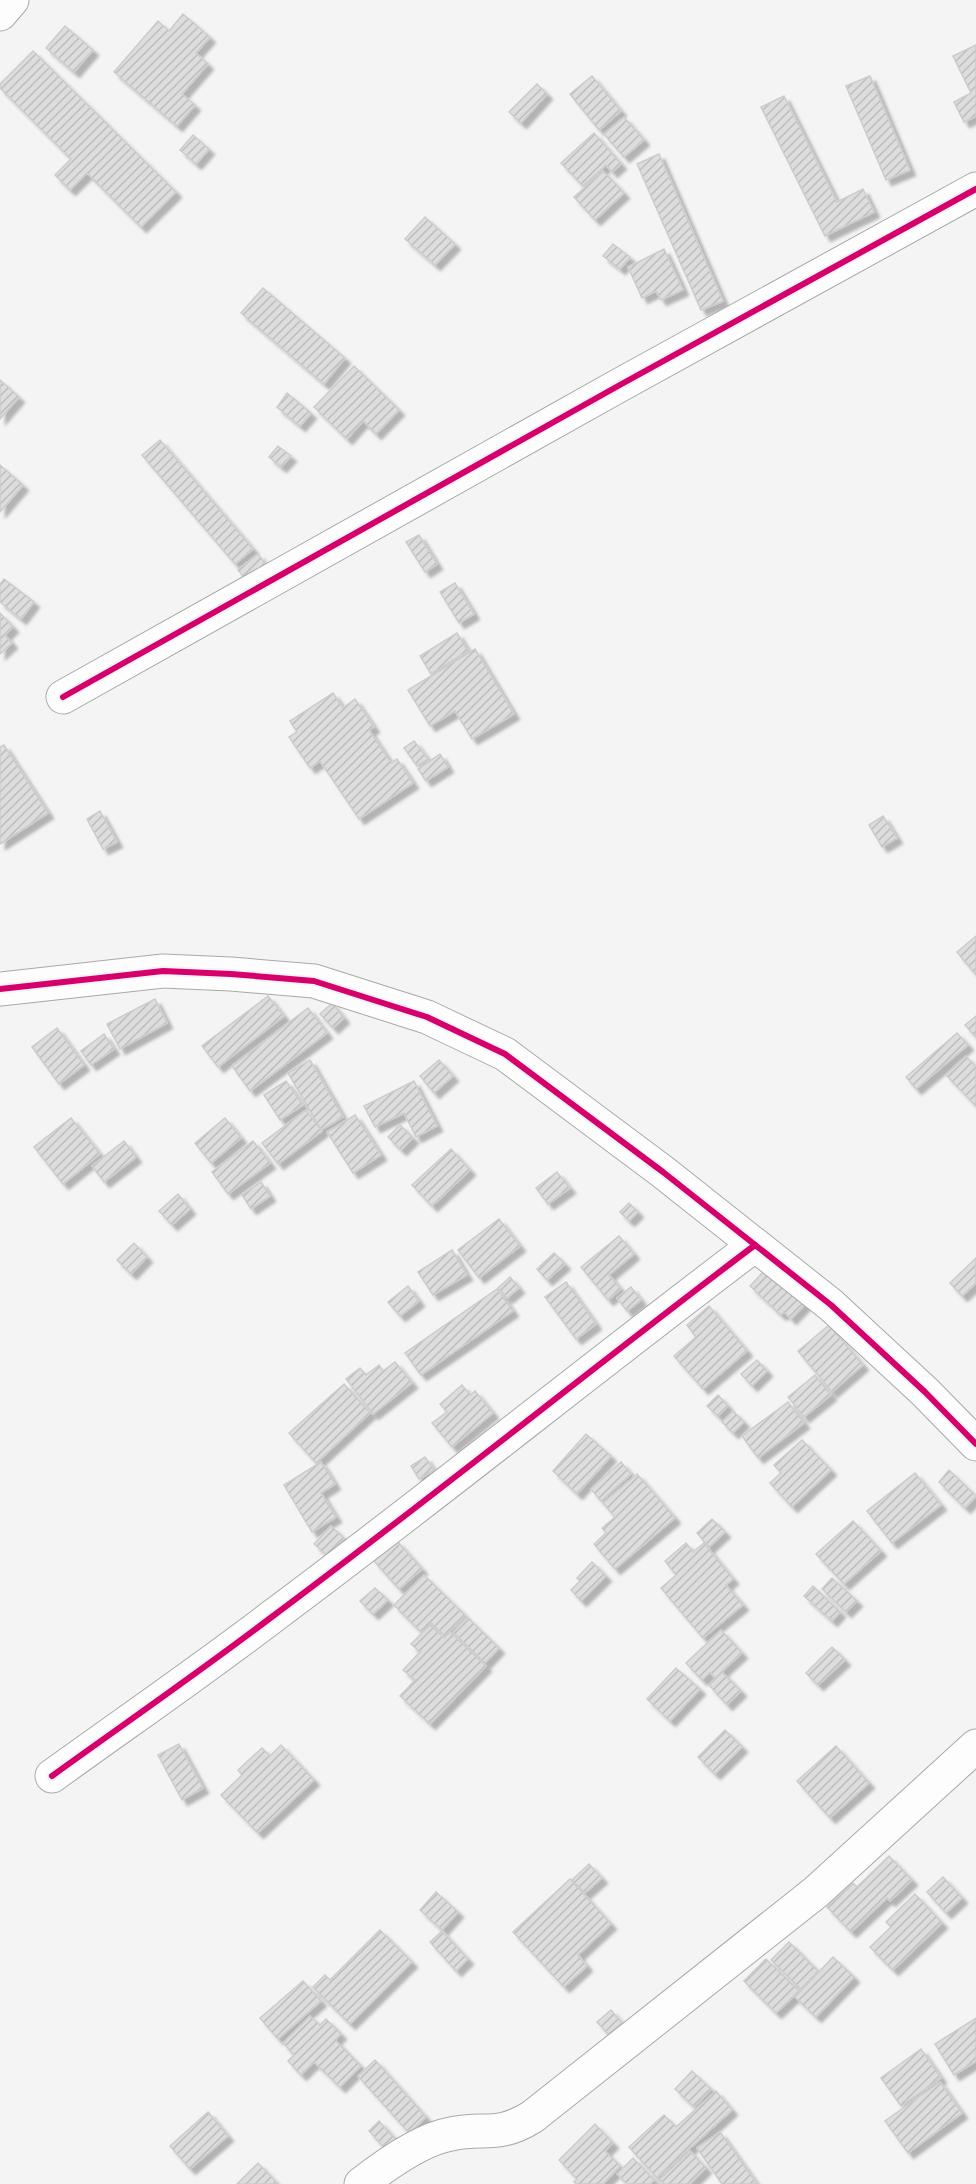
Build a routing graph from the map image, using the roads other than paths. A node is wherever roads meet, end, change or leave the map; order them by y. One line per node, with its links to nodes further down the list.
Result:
1 (12, 0): 2 (street)
2 (0, 14)
3 (976, 189): 4 (street)
4 (63, 697)
5 (0, 989): 6 (street)
6 (755, 1245): 7 (street); 9 (street)
7 (976, 1444)
8 (976, 1746): 10 (street)
9 (52, 1776)
10 (361, 2184)

